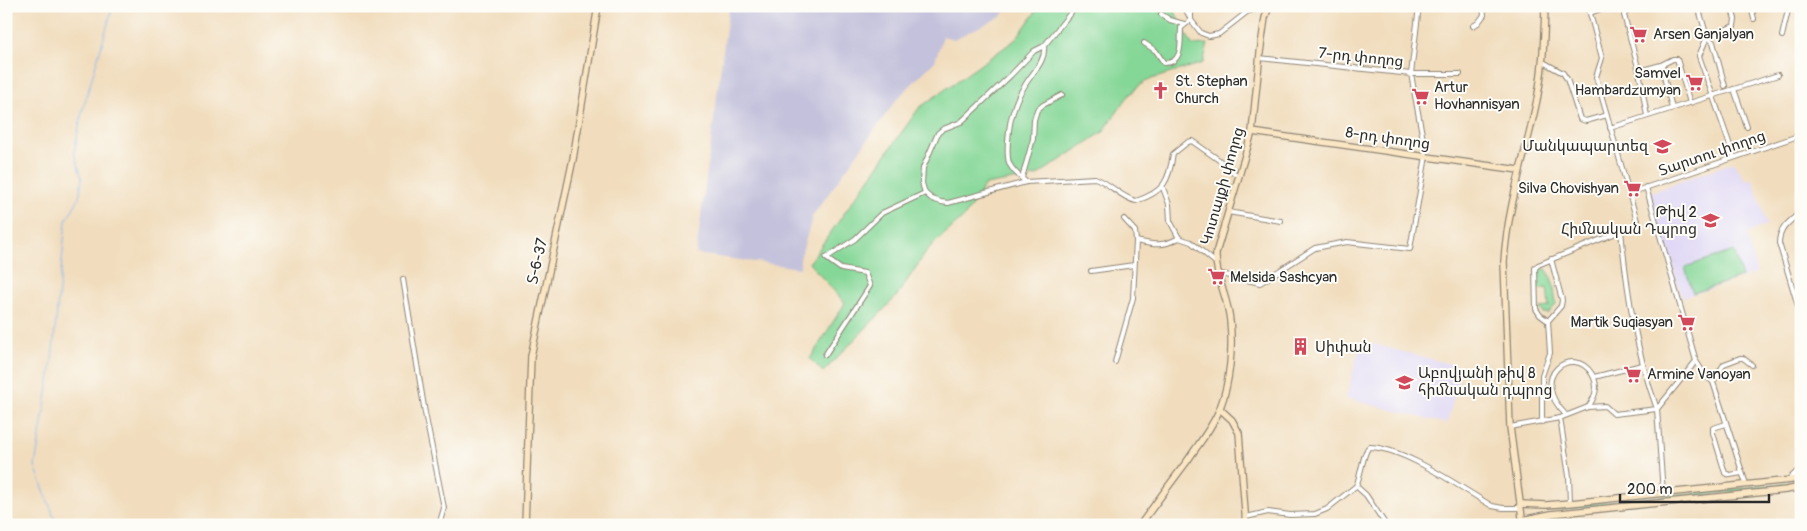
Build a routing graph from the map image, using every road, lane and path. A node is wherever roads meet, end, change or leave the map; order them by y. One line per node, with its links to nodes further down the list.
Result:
1 (598, 6): 99 (street, Տ-6-37 / Տ-6-37)
2 (1076, 6): 25 (street)
3 (1184, 6): 19 (street)
4 (1191, 6): 19 (street)
5 (1268, 6): 19 (street); 26 (street, Կոտայքի փողոց)
6 (1419, 6): 30 (street)
7 (1483, 6): 21 (street)
8 (1545, 6): 27 (street)
9 (1588, 6): 16 (street)
10 (1604, 6): 16 (street)
11 (1630, 6): 29 (street)
12 (1698, 6): 23 (street)
13 (1731, 6): 23 (street)
14 (1751, 6): 18 (street)
15 (1789, 6): 22 (street)
16 (1590, 13): 39 (street)
17 (1161, 14): 20 (street)
18 (1754, 18)
19 (1191, 20): 20 (street)
20 (1184, 24): 24 (street)
21 (1472, 26)
22 (1782, 36)
23 (1707, 37): 33 (street); 36 (street)
24 (1144, 43)
25 (1044, 46): 49 (street); 54 (street)
26 (1259, 58): 30 (street, 7-րդ փողոց); 43 (street, Կոտայքի փողոց)
27 (1543, 62): 39 (street); 48 (street)
28 (1661, 64): 29 (street); 37 (street); 38 (street)
29 (1639, 71): 40 (street)
30 (1411, 74): 31 (street, 7-րդ փողոց); 46 (street)
31 (1460, 74)
32 (1778, 75): 34 (street)
33 (1726, 86)
34 (1734, 89): 36 (street); 41 (street)
35 (1062, 95): 49 (street)
36 (1712, 95): 37 (street); 47 (street)
37 (1690, 102): 38 (street)
38 (1672, 108): 40 (street)
39 (1607, 115): 42 (street)
40 (1647, 116): 42 (street)
41 (1747, 127)
42 (1610, 128): 55 (street)
43 (1252, 132): 46 (street, 8-րդ փողոց); 50 (street, Կոտայքի փողոց)
44 (1799, 136): 45 (street); 47 (street, Տարտու փողոց)
45 (1801, 151)
46 (1426, 156): 48 (street, 8-րդ փողոց); 67 (street)
47 (1734, 157): 52 (street, Տարտու փողոց)
48 (1519, 170): 85 (street)
49 (1022, 178): 51 (street)
50 (1239, 178): 53 (street); 56 (street, Կոտայքի փողոց)
51 (1026, 182): 53 (street); 54 (street)
52 (1646, 187): 55 (street, Տարտու փողոց); 72 (street)
53 (1162, 188): 61 (street)
54 (925, 193): 71 (street)
55 (1630, 193): 60 (street)
56 (1228, 212): 59 (street); 64 (street, Կոտայքի փողոց)
57 (1801, 212): 69 (street)
58 (1124, 219): 62 (street)
59 (1281, 221)
60 (1621, 231): 63 (street); 74 (street)
61 (1179, 238): 62 (street); 64 (street)
62 (1136, 241): 65 (street)
63 (1551, 260): 70 (street); 70 (street)
64 (1216, 263): 67 (street, Կոտայքի փողոց)
65 (1134, 265): 66 (street); 73 (street)
66 (1091, 271)
67 (1217, 273): 79 (street, Կոտայքի փողոց)
68 (403, 279): 98 (street)
69 (1801, 316)
70 (1548, 321): 83 (street)
71 (825, 355)
72 (1696, 361): 77 (street); 80 (street)
73 (1115, 362)
74 (1642, 366): 76 (street); 80 (street)
75 (1752, 366): 77 (street)
76 (1594, 377): 78 (street); 81 (street)
77 (1713, 382): 84 (street)
78 (1588, 407): 80 (street); 81 (street)
79 (1220, 409): 96 (street); 100 (street, Կոտայքի փողոց)
80 (1656, 409): 93 (street)
81 (1566, 415): 82 (street)
82 (1560, 418): 83 (street); 94 (street)
83 (1542, 422): 85 (street)
84 (1726, 424): 87 (street); 87 (street)
85 (1510, 427): 95 (street)
86 (1801, 468): 89 (street)
87 (1742, 473): 90 (street)
88 (1801, 479): 89 (street)
89 (1786, 482): 90 (street)
90 (1746, 484): 93 (street)
91 (1356, 486): 95 (street); 96 (street); 102 (street)
92 (1801, 487): 97 (street)
93 (1663, 494): 94 (street)
94 (1570, 503): 95 (street)
95 (1520, 506): 97 (street)
96 (1246, 517): 101 (street)
97 (1523, 522)
98 (439, 525)
99 (525, 525)
100 (1140, 525)
101 (1246, 525)
102 (1386, 525)

